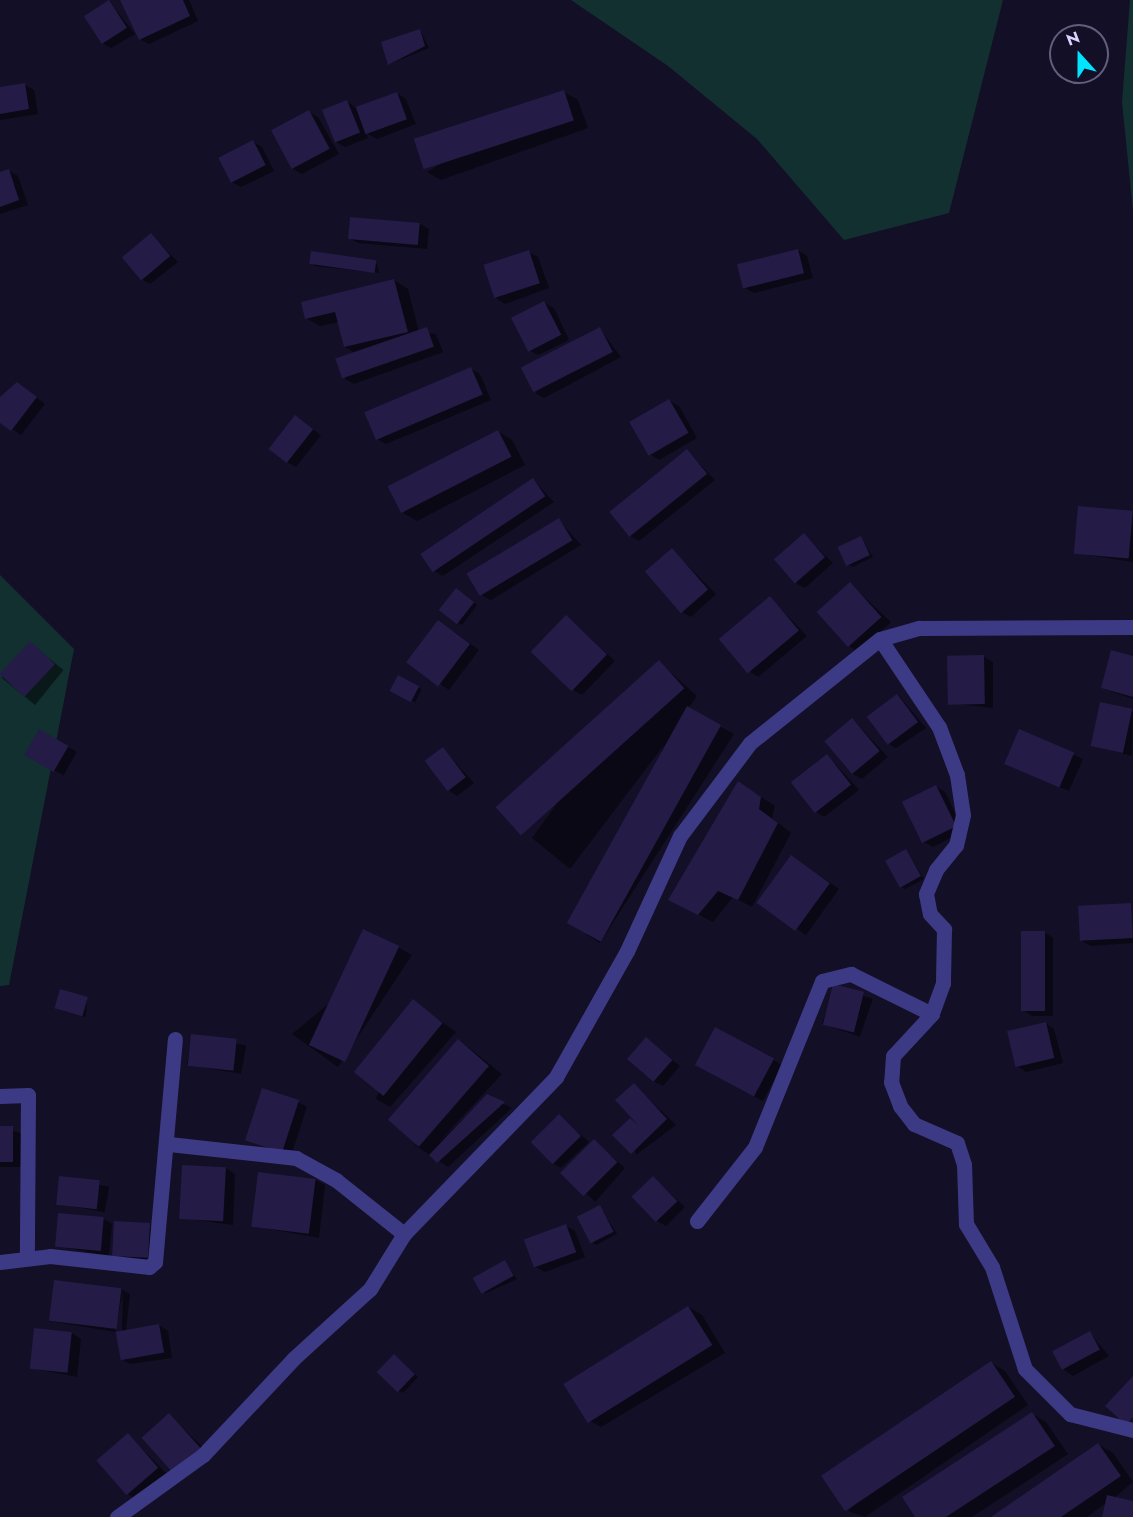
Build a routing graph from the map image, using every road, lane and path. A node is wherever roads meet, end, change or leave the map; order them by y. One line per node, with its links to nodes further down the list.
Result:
1 (1133, 627): 2 (street)
2 (880, 639): 3 (street); 8 (street)
3 (933, 1014): 7 (street); 11 (street)
4 (175, 1039): 6 (street)
5 (0, 1096): 9 (street)
6 (169, 1144): 8 (street); 9 (street)
7 (697, 1221)
8 (405, 1234): 12 (street)
9 (27, 1257): 10 (street)
10 (0, 1262)
11 (1133, 1430)
12 (117, 1517)

